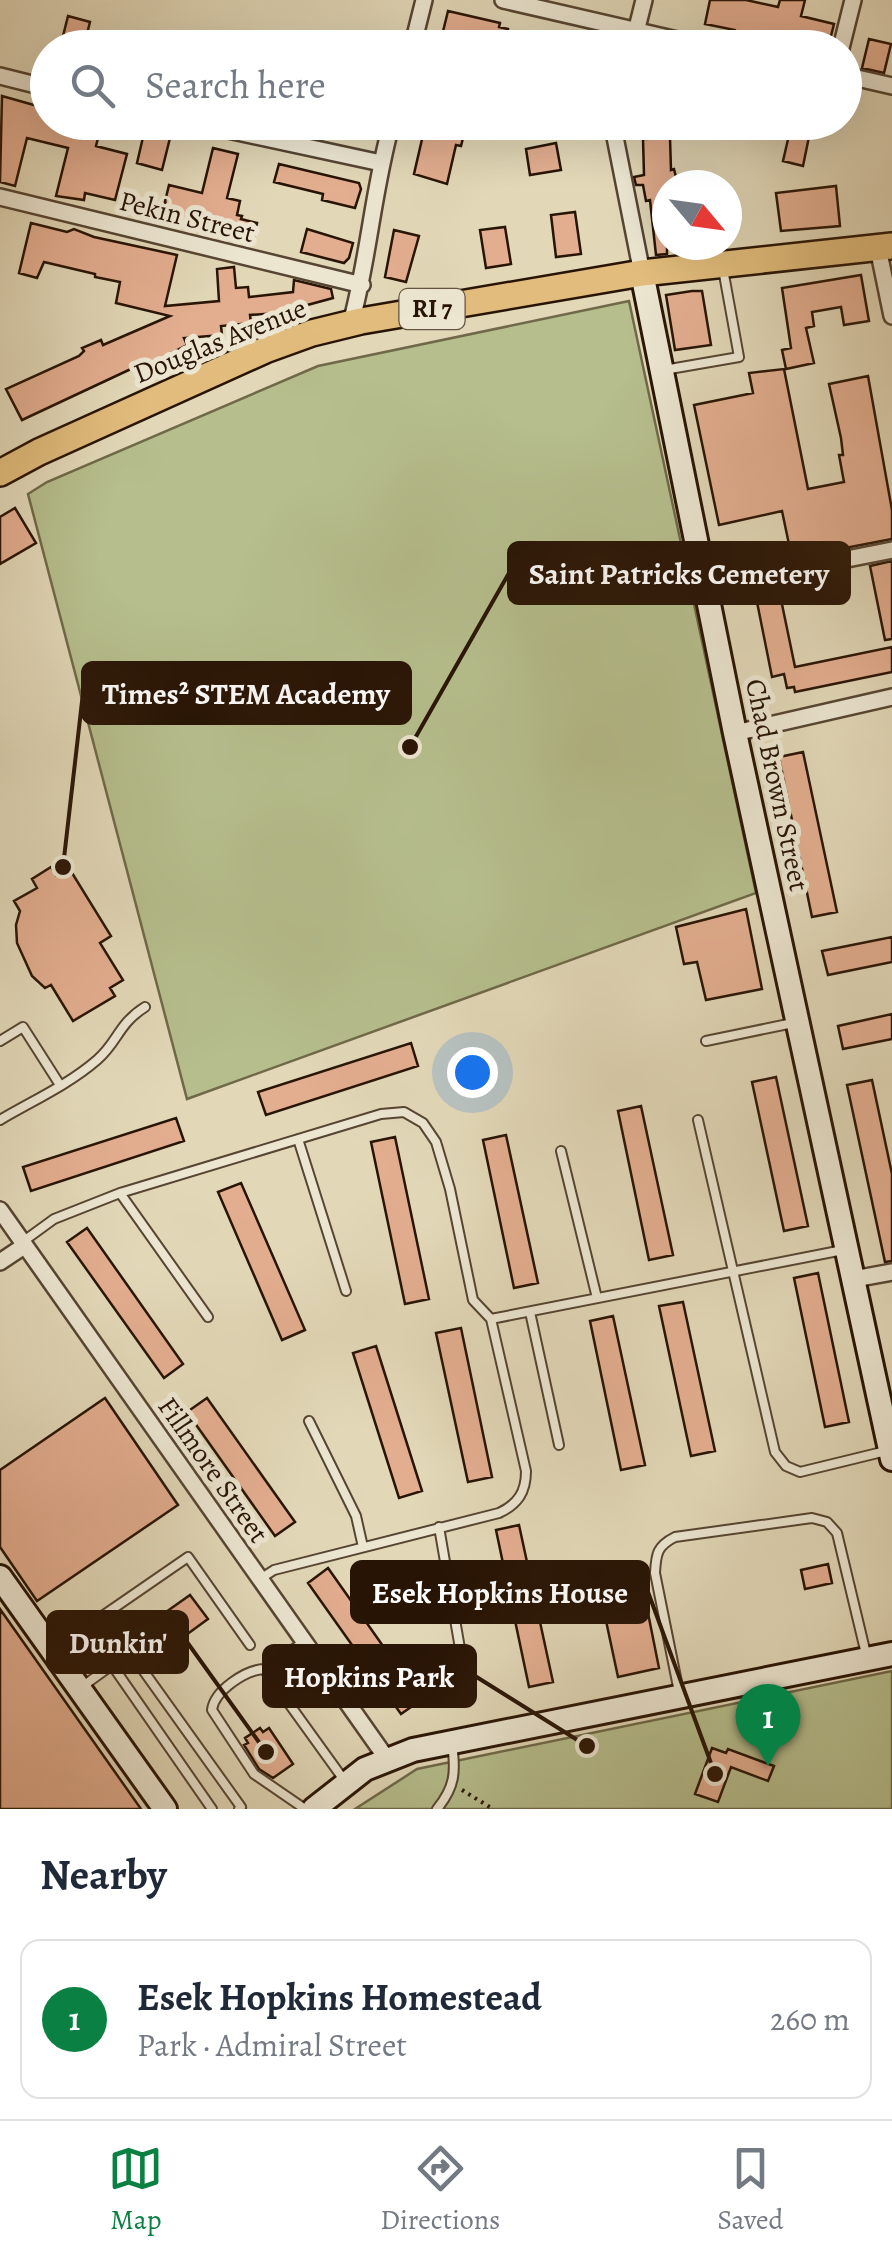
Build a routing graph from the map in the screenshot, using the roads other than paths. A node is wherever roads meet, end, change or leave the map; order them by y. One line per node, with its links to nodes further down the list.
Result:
1 (424, 0): 5 (street)
2 (503, 0): 6 (street)
3 (644, 0): 7 (street)
4 (853, 0): 8 (street)
5 (416, 30)
6 (601, 30)
7 (636, 30)
8 (846, 30)
9 (0, 76): 11 (street)
10 (862, 79): 12 (street)
11 (30, 84)
12 (892, 86)
13 (274, 140): 16 (street)
14 (387, 140): 16 (street)
15 (616, 140): 20 (street, Chad Brown Street)
16 (380, 163): 21 (street)
17 (0, 198): 21 (street, Pekin Street)
18 (885, 247): 19 (main road, Douglas Avenue / RI 7); 22 (street)
19 (722, 264): 20 (main road, Douglas Avenue / RI 7); 24 (lane)
20 (642, 273): 23 (main road, Douglas Avenue / RI 7); 24 (street, Chad Brown Street)
21 (362, 285): 23 (street)
22 (892, 316)
23 (352, 323): 25 (main road, Douglas Avenue / RI 7)
24 (661, 370): 27 (street, Chad Brown Street)
25 (0, 473)
26 (892, 550): 27 (street)
27 (706, 589): 29 (street, Chad Brown Street)
28 (892, 697): 29 (street)
29 (735, 733): 31 (street, Chad Brown Street)
30 (145, 1007): 34 (lane)
31 (798, 1022): 33 (lane); 42 (street, Chad Brown Street)
32 (0, 1040): 34 (lane)
33 (706, 1041)
34 (60, 1085): 35 (lane)
35 (0, 1120)
36 (698, 1120): 44 (lane)
37 (298, 1139): 39 (lane); 47 (lane); 51 (lane)
38 (561, 1151): 48 (lane)
39 (120, 1194): 41 (lane); 50 (lane)
40 (0, 1210): 41 (street, Fillmore Street)
41 (22, 1244): 43 (street); 58 (street, Fillmore Street)
42 (848, 1249): 44 (lane); 46 (street, Chad Brown Street)
43 (0, 1262)
44 (734, 1272): 48 (lane); 54 (lane)
45 (892, 1272): 46 (street)
46 (854, 1280): 54 (street, Chad Brown Street)
47 (346, 1291)
48 (598, 1298): 49 (lane)
49 (530, 1312): 51 (lane); 53 (lane)
50 (208, 1317)
51 (491, 1319): 55 (lane)
52 (309, 1421): 56 (lane)
53 (559, 1445)
54 (891, 1455)
55 (439, 1527): 56 (lane); 64 (lane)
56 (363, 1547): 58 (lane)
57 (0, 1577): 61 (street)
58 (260, 1579): 59 (street, Fillmore Street)
59 (304, 1642): 66 (lane); 70 (street, Fillmore Street)
60 (250, 1646): 61 (lane)
61 (52, 1651): 67 (street)
62 (892, 1654): 63 (street)
63 (867, 1659): 68 (street); 68 (lane)
64 (462, 1660)
65 (112, 1665): 67 (lane); 73 (lane); 74 (lane)
66 (264, 1669): 71 (lane); 75 (lane)
67 (79, 1688): 72 (street)
68 (680, 1697): 69 (street)
69 (452, 1742): 70 (street); 77 (lane)
70 (387, 1759): 71 (street)
71 (345, 1782): 76 (street)
72 (165, 1809)
73 (212, 1809)
74 (240, 1809)
75 (306, 1809)
76 (314, 1809)
77 (437, 1809)

